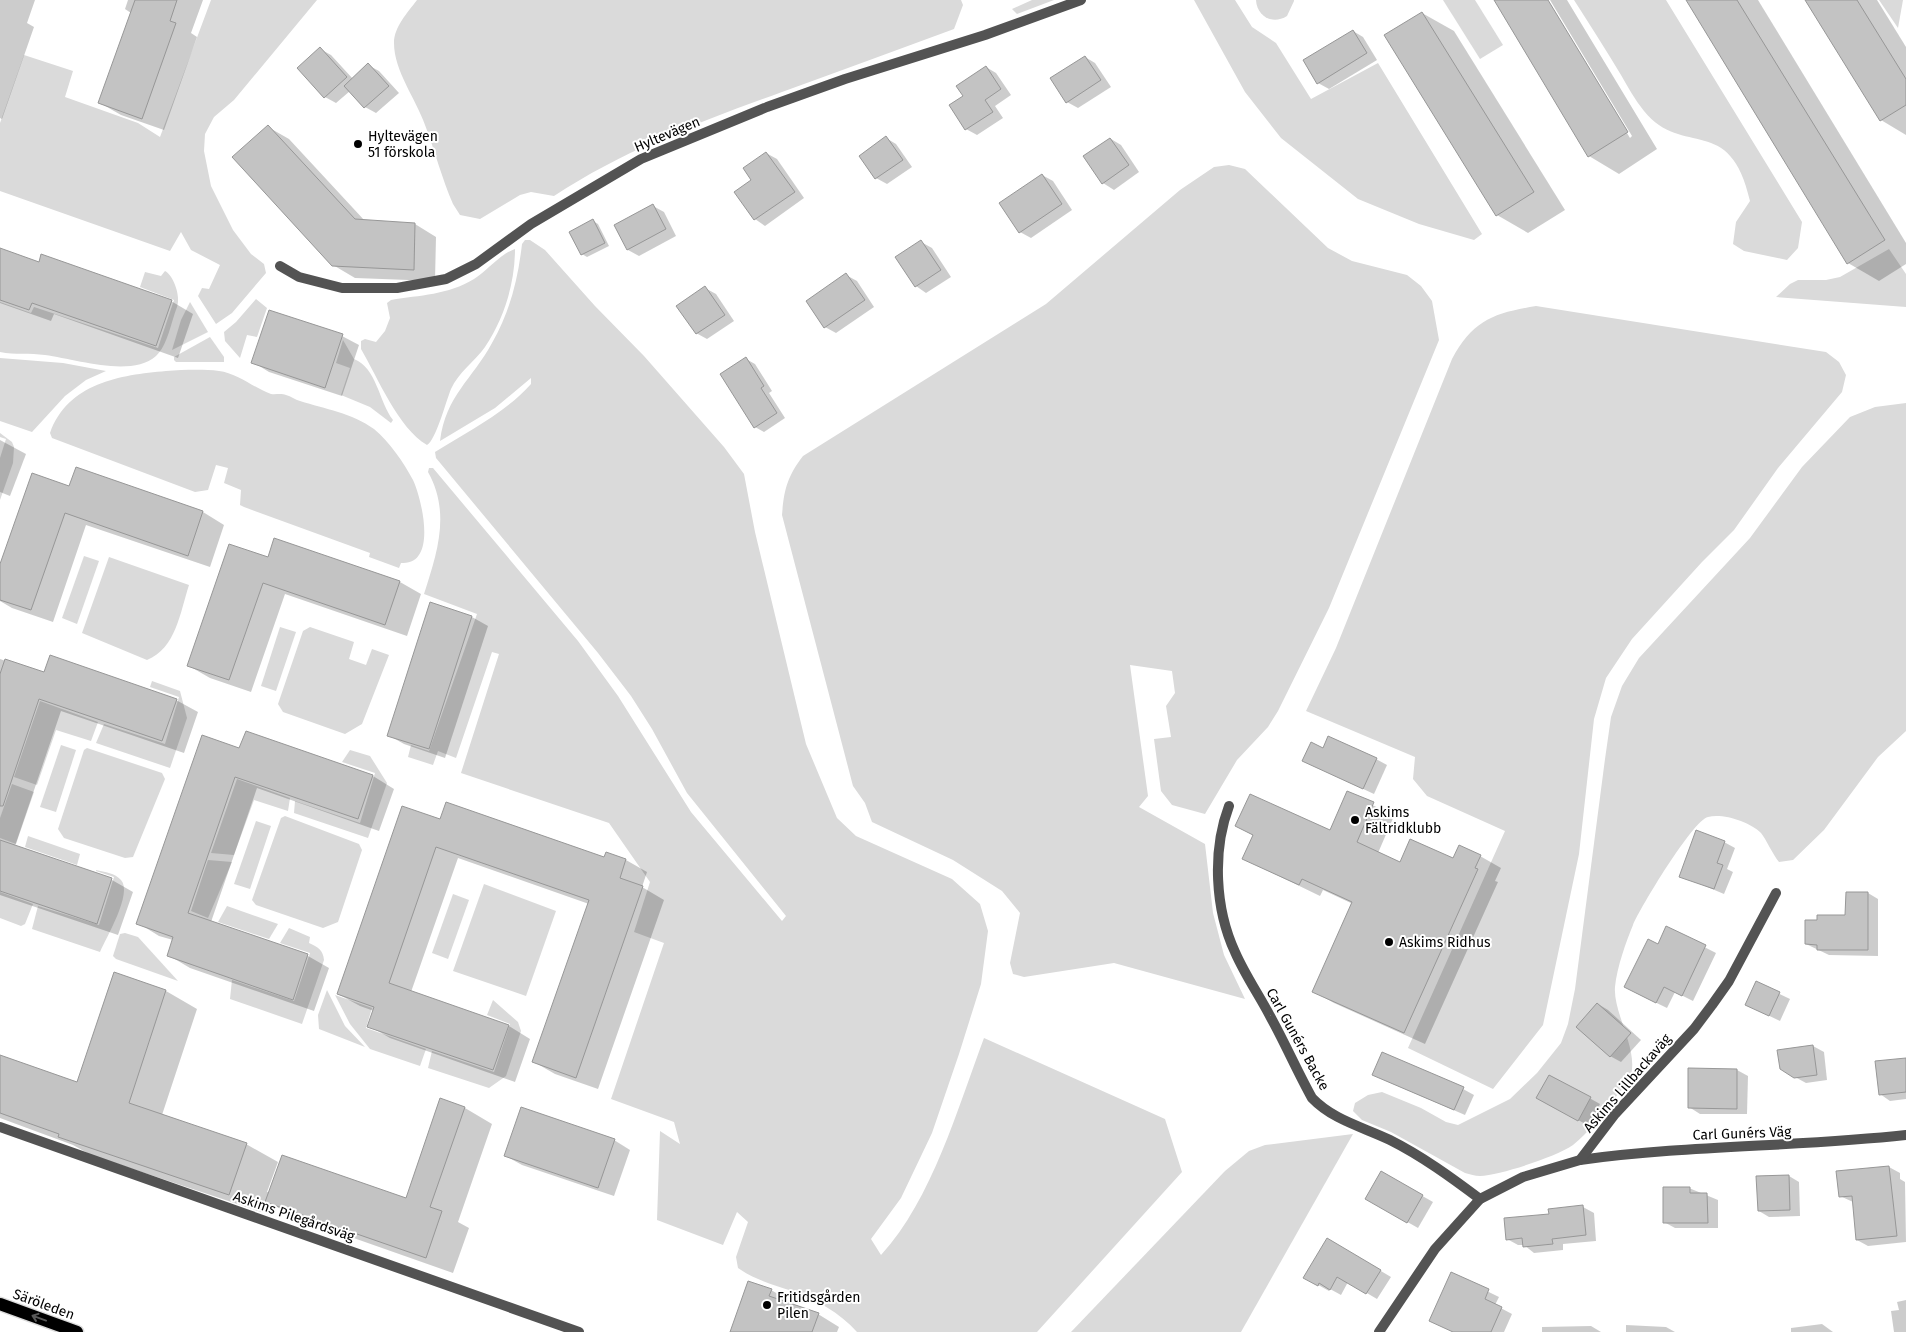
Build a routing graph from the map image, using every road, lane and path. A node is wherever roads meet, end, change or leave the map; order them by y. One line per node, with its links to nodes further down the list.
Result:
1 (1081, 0): 2 (street, Hyltevägen)
2 (280, 266)
3 (1229, 806): 8 (street, Carl Gunérs Backe)
4 (1776, 894): 7 (street, Askims Lillbackaväg)
5 (0, 1127): 11 (street, Askims Pilegårdsväg)
6 (1906, 1135): 7 (street, Carl Gunérs Väg)
7 (1580, 1160): 8 (street)
8 (1480, 1199): 12 (street)
9 (0, 1304): 10 (main road, Säröleden, one-way to 9)
10 (77, 1332)
11 (579, 1332)
12 (1379, 1332)

